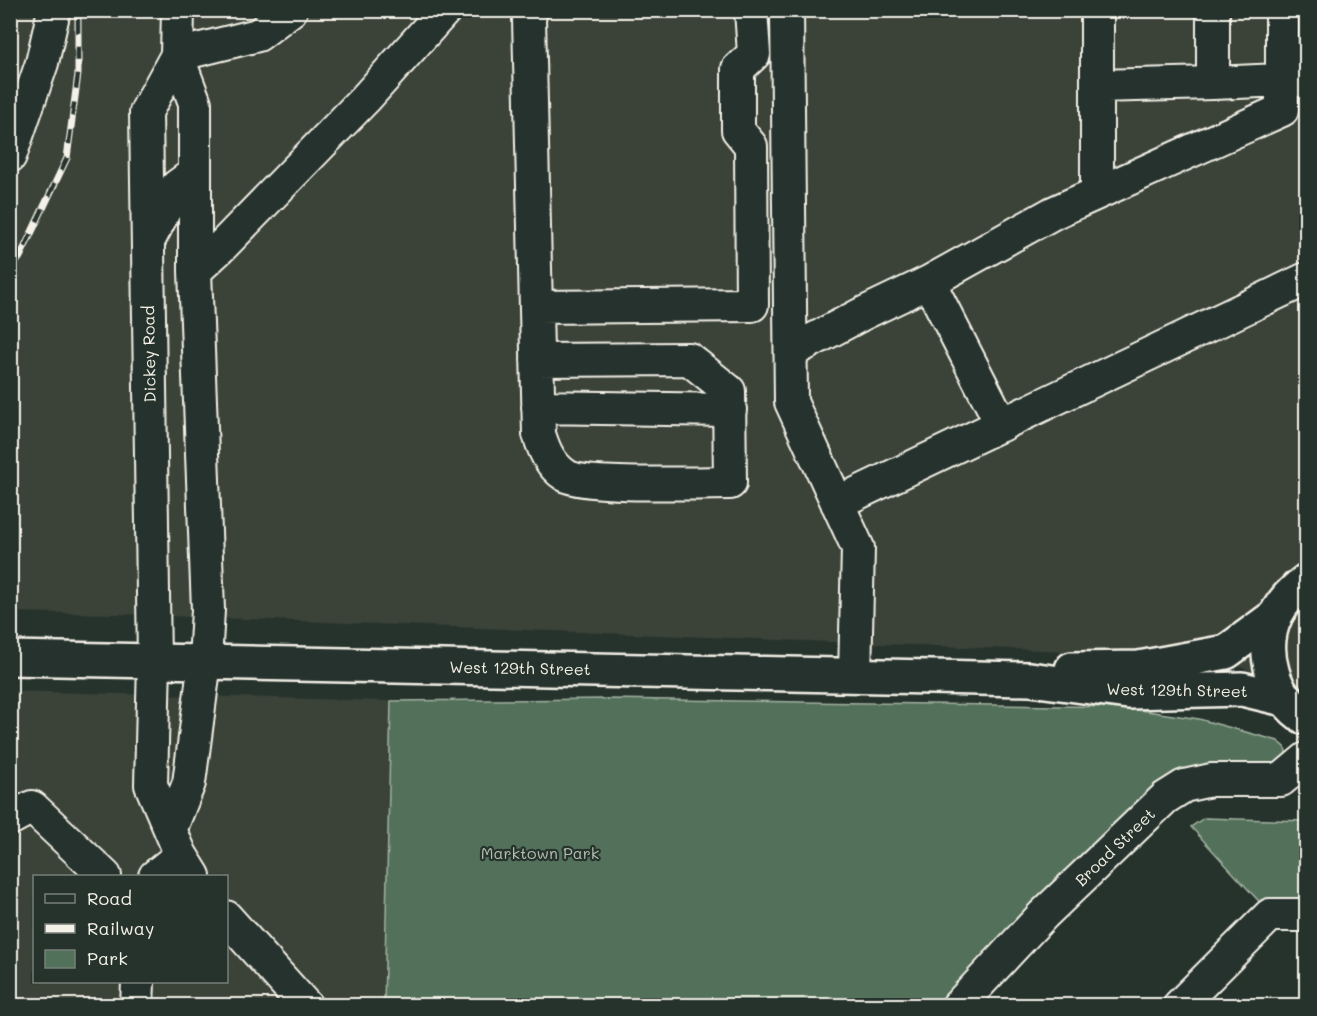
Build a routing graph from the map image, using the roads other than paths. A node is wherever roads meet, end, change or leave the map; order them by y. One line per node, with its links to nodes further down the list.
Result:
1 (54, 10): 15 (street)
2 (178, 10): 11 (street, Dickey Road)
3 (291, 10): 11 (street)
4 (445, 10): 19 (street)
5 (531, 10): 22 (street)
6 (751, 10): 22 (street)
7 (787, 10): 23 (street)
8 (1097, 10): 14 (street)
9 (1213, 10): 13 (street)
10 (1282, 10): 12 (street)
11 (177, 55): 16 (street, Dickey Road); 18 (street, Dickey Road)
12 (1294, 80): 13 (street); 17 (street)
13 (1213, 83): 14 (street)
14 (1097, 86): 17 (street)
15 (10, 156)
16 (195, 173): 18 (street); 19 (street, Dickey Road)
17 (1097, 193): 21 (street)
18 (147, 243): 32 (street, Dickey Road)
19 (195, 271): 33 (street, Dickey Road)
20 (1306, 279): 27 (street)
21 (929, 282): 23 (street); 27 (street)
22 (536, 307): 24 (street)
23 (792, 351): 28 (street)
24 (537, 360): 25 (street); 26 (street)
25 (538, 407): 26 (street); 26 (street)
26 (730, 410)
27 (1002, 425): 28 (street)
28 (837, 503): 34 (street)
29 (1306, 581): 30 (main road)
30 (1275, 616): 35 (main road, West 129th Street); 36 (main road)
31 (10, 658): 32 (main road, West 129th Street)
32 (154, 661): 33 (main road, West 129th Street); 39 (street, Dickey Road)
33 (205, 661): 34 (main road, West 129th Street); 39 (street, Dickey Road)
34 (855, 675): 35 (main road, West 129th Street)
35 (1030, 679): 36 (main road, West 129th Street)
36 (1297, 709)
37 (1306, 759): 48 (street, Broad Street)
38 (10, 819): 40 (street)
39 (182, 853): 41 (street)
40 (104, 875)
41 (156, 875)
42 (1306, 915): 49 (street)
43 (228, 920): 45 (street)
44 (138, 983): 46 (street)
45 (284, 993): 47 (street)
46 (137, 1005)
47 (306, 1005)
48 (958, 1005)
49 (1179, 1005)

